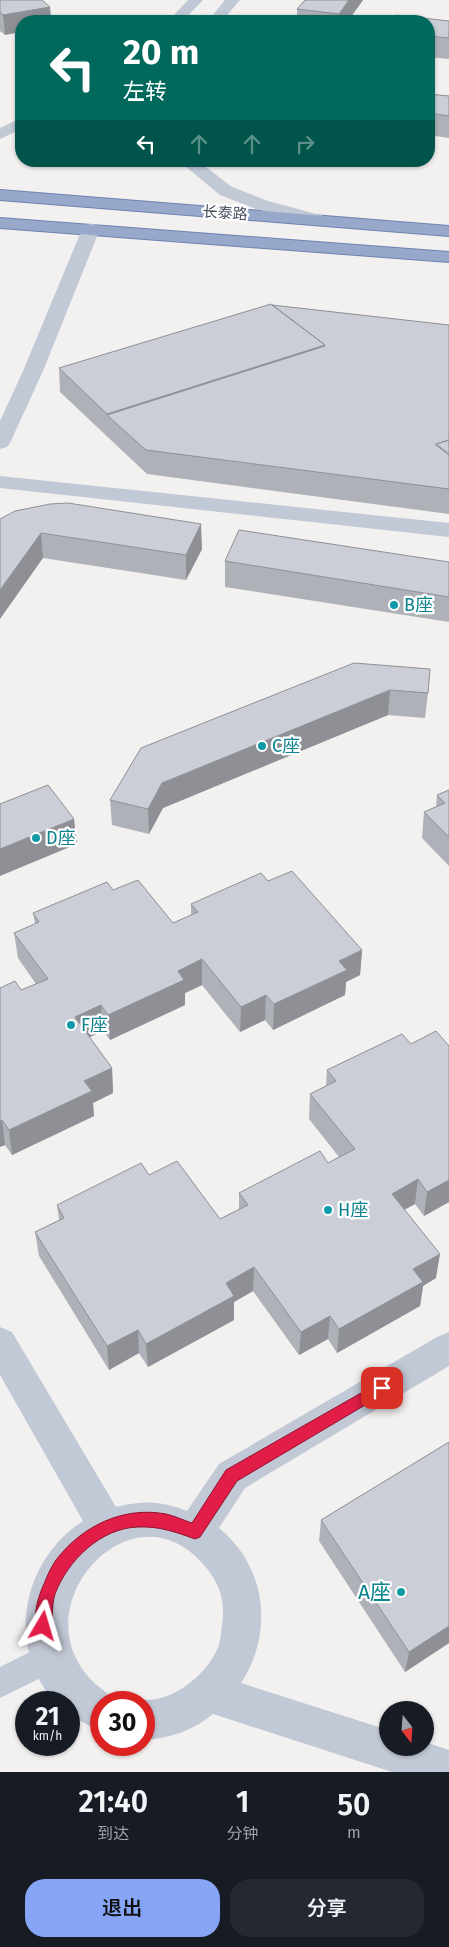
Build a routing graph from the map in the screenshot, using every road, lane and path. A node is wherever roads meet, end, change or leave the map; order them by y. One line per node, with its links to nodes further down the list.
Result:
1 (196, 0): 3 (street)
2 (233, 0): 4 (street)
3 (181, 15)
4 (219, 15)
5 (15, 126): 6 (street)
6 (0, 134)
7 (195, 167): 9 (street)
8 (0, 195): 9 (highway, 长泰路)
9 (318, 220): 12 (highway, 长泰路)
10 (0, 223): 11 (highway, 长泰路)
11 (91, 229): 13 (highway, 长泰路); 14 (street)
12 (449, 230)
13 (449, 257)
14 (0, 443)
15 (0, 482): 16 (street)
16 (449, 530)
17 (0, 1343): 19 (street)
18 (449, 1348): 20 (street)
19 (107, 1527): 20 (street); 21 (street)
20 (195, 1532): 23 (street)
21 (48, 1658): 22 (lane); 24 (street)
22 (0, 1683)
23 (209, 1693): 25 (street); 26 (street)
24 (90, 1707)
25 (155, 1719)
26 (449, 1770)

